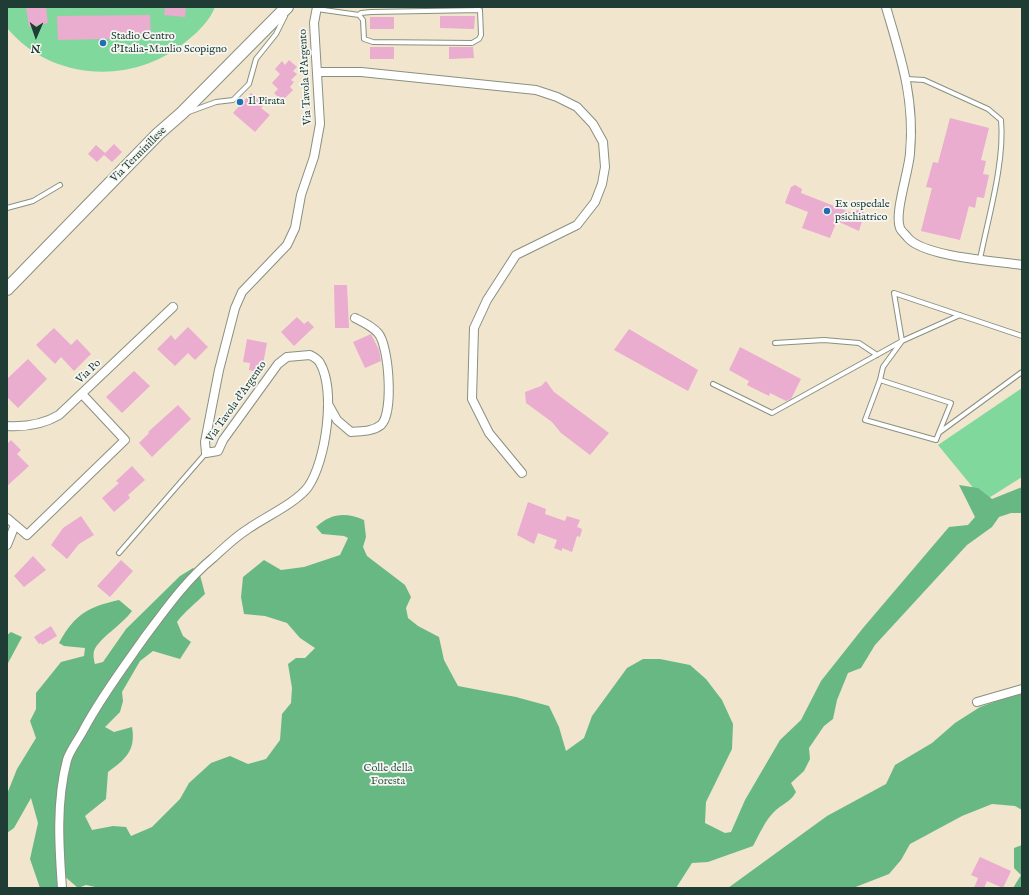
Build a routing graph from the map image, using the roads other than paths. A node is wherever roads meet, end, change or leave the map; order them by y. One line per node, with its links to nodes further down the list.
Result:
1 (886, 7): 6 (street)
2 (282, 8): 7 (main road, Via Terminillese); 7 (lane)
3 (317, 8): 4 (lane); 5 (street, Via Tavola d'Argento)
4 (359, 15): 4 (lane)
5 (317, 72): 27 (street, Via Tavola d'Argento); 28 (street)
6 (907, 79): 10 (street); 10 (lane)
7 (182, 113): 12 (main road, Via Terminillese)
8 (60, 185): 9 (lane)
9 (7, 208)
10 (980, 259): 11 (street)
11 (1022, 265)
12 (7, 288)
13 (173, 307): 23 (street, Via Po)
14 (960, 315): 16 (lane); 17 (lane); 17 (lane)
15 (355, 318): 24 (street)
16 (1022, 336)
17 (902, 341): 19 (lane); 21 (lane)
18 (775, 343): 19 (lane)
19 (877, 355): 22 (lane)
20 (1022, 372): 26 (lane)
21 (880, 380): 26 (lane); 26 (lane)
22 (713, 384)
23 (82, 394): 25 (street, Via Po); 30 (street)
24 (328, 404): 27 (street, Via Tavola d'Argento); 35 (street, Via Tavola d'Argento)
25 (7, 426)
26 (939, 433)
27 (206, 453): 32 (lane)
28 (522, 473)
29 (7, 518): 30 (street)
30 (15, 525): 31 (street)
31 (7, 545)
32 (119, 553)
33 (1022, 689): 34 (street)
34 (977, 702)
35 (62, 888)

